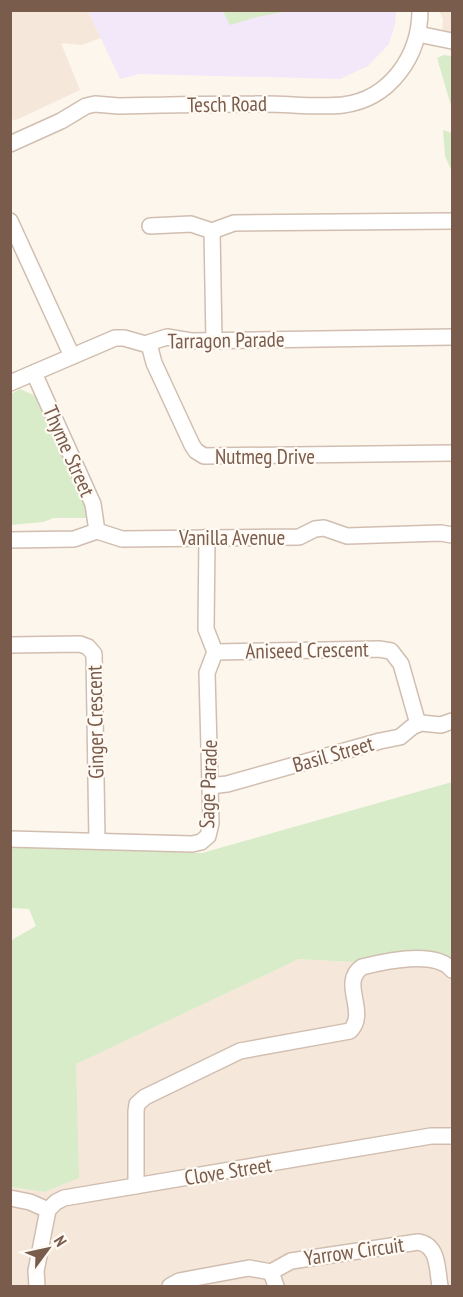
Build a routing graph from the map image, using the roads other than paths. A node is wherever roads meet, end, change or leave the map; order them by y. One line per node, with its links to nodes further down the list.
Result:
1 (420, 10): 2 (street, Tesch Road)
2 (418, 34): 3 (street); 4 (street, Tesch Road)
3 (453, 41)
4 (10, 144)
5 (10, 221): 12 (street)
6 (453, 221): 8 (street)
7 (150, 226): 8 (street)
8 (212, 231): 10 (street)
9 (453, 337): 10 (street, Tarragon Parade)
10 (214, 341): 11 (street, Tarragon Parade)
11 (149, 344): 12 (street, Tarragon Parade); 15 (street, Nutmeg Drive)
12 (72, 356): 13 (street, Tarragon Parade)
13 (34, 373): 14 (street, Tarragon Parade); 16 (street, Thyme Street)
14 (10, 383)
15 (453, 453)
16 (97, 531): 18 (street, Vanilla Avenue); 19 (street)
17 (453, 535): 18 (street, Vanilla Avenue)
18 (207, 537): 21 (street)
19 (10, 540)
20 (10, 645): 26 (street, Ginger Crescent)
21 (215, 652): 23 (street, Aniseed Crescent); 24 (street, Sage Parade)
22 (453, 721): 23 (street, Basil Street)
23 (418, 724): 24 (street, Basil Street)
24 (210, 786): 26 (street, Sage Parade)
25 (10, 840): 26 (street, Sage Parade)
26 (97, 841)
27 (453, 970): 29 (street)
28 (453, 1136): 29 (street, Clove Street)
29 (136, 1186): 31 (street, Clove Street)
30 (10, 1198): 31 (street)
31 (48, 1210): 33 (street)
32 (274, 1279): 34 (street, Yarrow Circuit); 35 (street, Yarrow Circuit)
33 (37, 1287)
34 (170, 1287)
35 (440, 1287)

